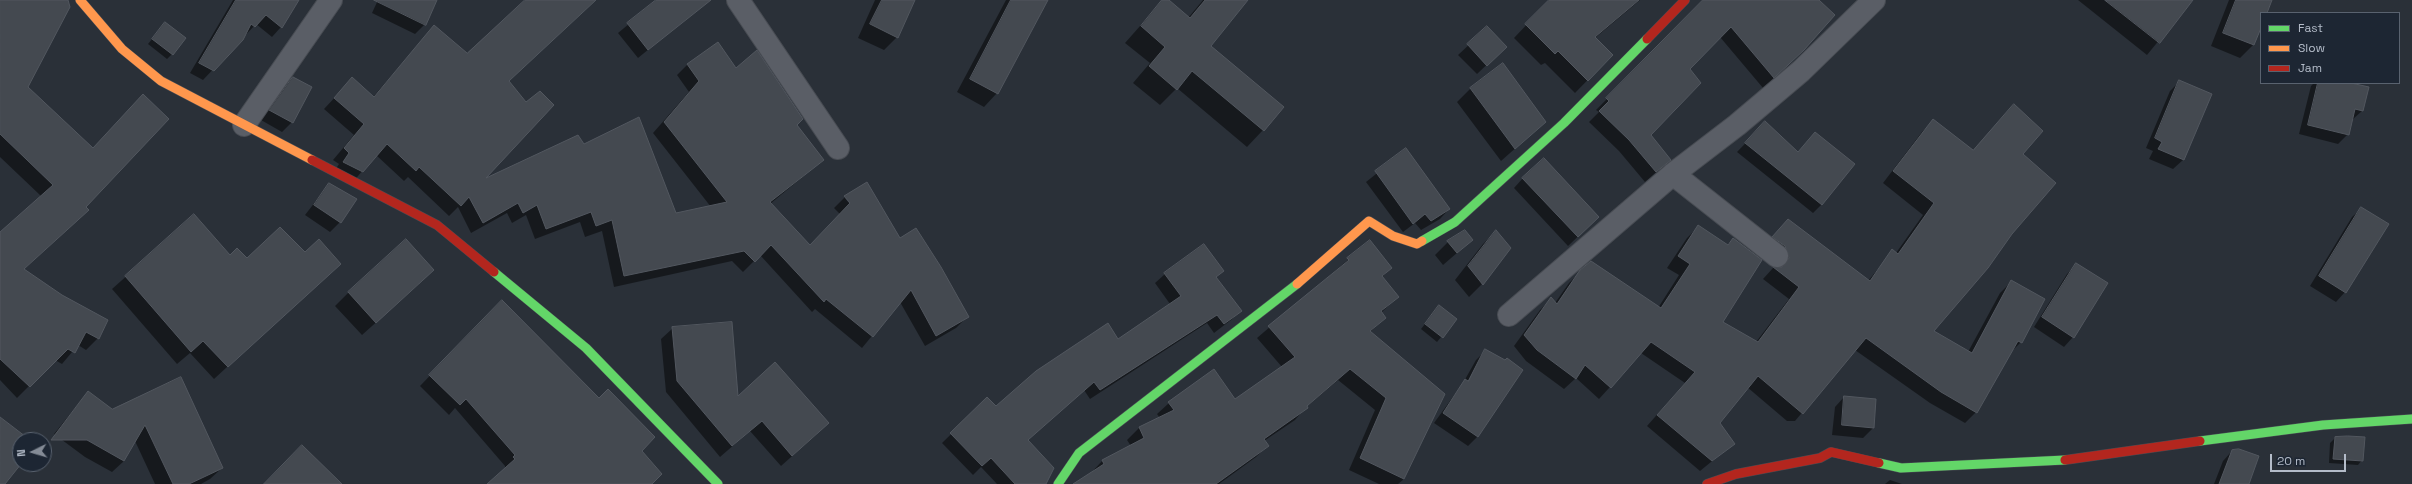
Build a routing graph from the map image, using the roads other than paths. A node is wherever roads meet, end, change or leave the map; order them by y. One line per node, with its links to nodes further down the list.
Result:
1 (80, 0): 6 (street)
2 (330, 0): 6 (street)
3 (738, 0): 7 (street)
4 (1684, 0): 13 (street)
5 (1874, 0): 8 (street)
6 (244, 125): 12 (street)
7 (838, 148)
8 (1673, 174): 9 (street); 10 (street)
9 (1777, 256)
10 (1509, 315)
11 (2412, 419): 14 (street)
12 (718, 484)
13 (1058, 484)
14 (1707, 484)

